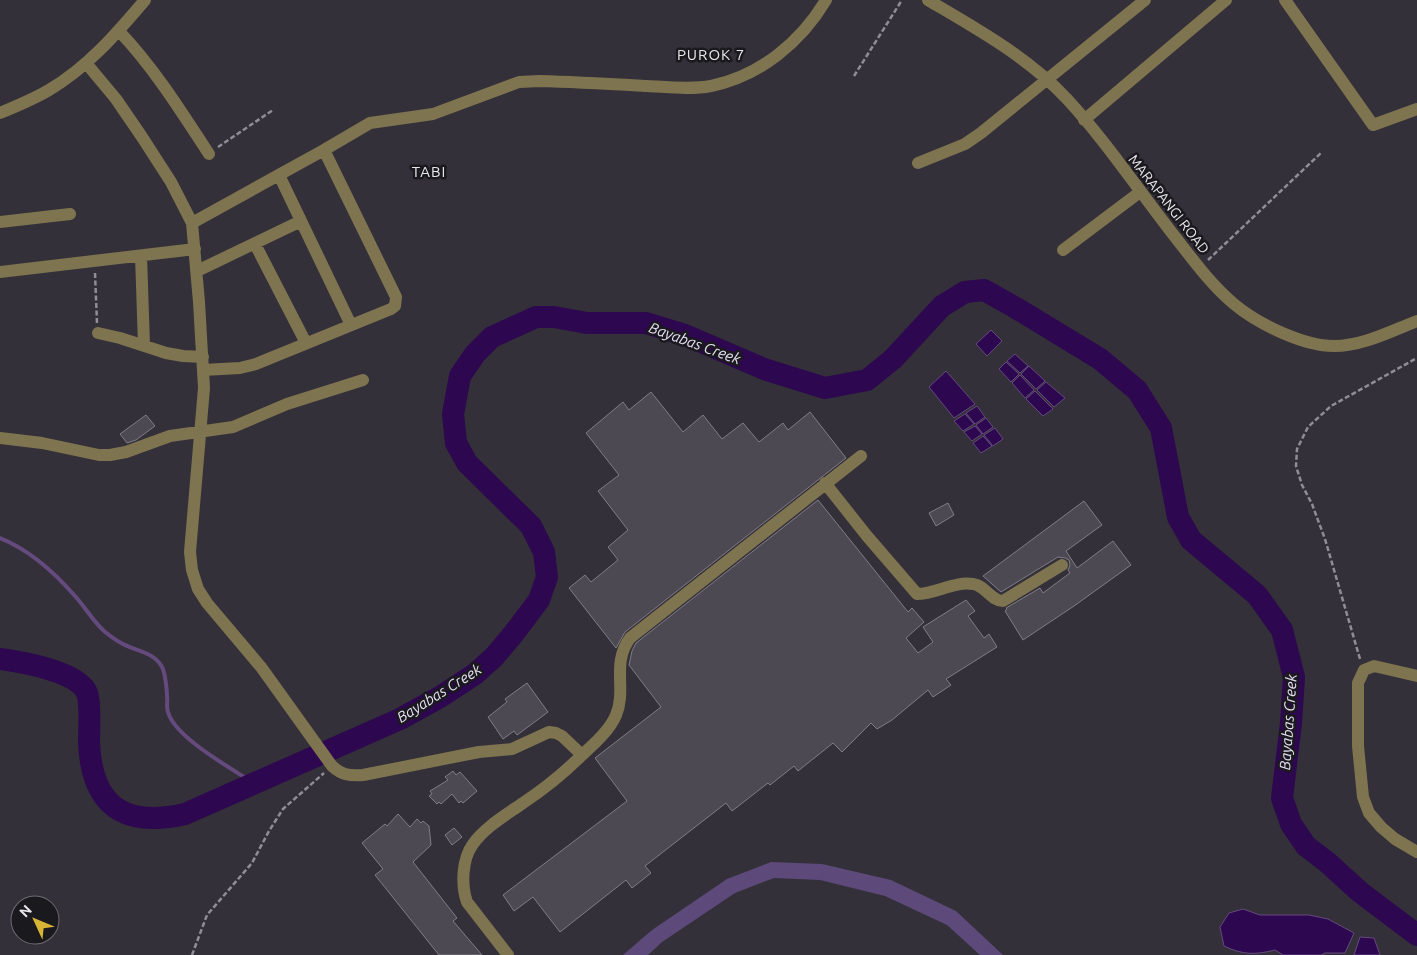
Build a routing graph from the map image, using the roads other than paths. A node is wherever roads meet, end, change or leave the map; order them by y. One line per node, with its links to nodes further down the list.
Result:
1 (145, 0): 7 (street)
2 (826, 0): 13 (street)
3 (928, 0): 9 (street, MARAPANGI ROAD)
4 (1145, 0): 9 (street)
5 (1226, 0): 12 (street)
6 (1285, 0): 10 (street)
7 (119, 31): 8 (street); 14 (street)
8 (86, 63): 11 (street); 21 (street)
9 (1046, 78): 12 (street, MARAPANGI ROAD); 15 (street)
10 (1417, 108)
11 (0, 113)
12 (1084, 120): 17 (street, MARAPANGI ROAD)
13 (324, 150): 16 (street); 29 (street)
14 (209, 154)
15 (918, 163)
16 (279, 175): 19 (street); 21 (street)
17 (1140, 192): 24 (street); 28 (street, MARAPANGI ROAD)
18 (70, 214): 20 (street)
19 (301, 221): 22 (street); 29 (street)
20 (0, 222)
21 (192, 224): 23 (street)
22 (255, 244): 27 (street); 31 (street)
23 (195, 249): 25 (street); 27 (street)
24 (1063, 250)
25 (141, 256): 26 (street); 32 (street)
26 (0, 272)
27 (197, 272): 33 (street)
28 (1417, 321)
29 (351, 325): 31 (street)
30 (98, 333): 32 (street)
31 (306, 343): 34 (street)
32 (144, 345): 33 (street)
33 (203, 357): 34 (street)
34 (203, 370): 36 (street)
35 (363, 380): 36 (street)
36 (201, 432): 37 (street); 42 (street)
37 (0, 438)
38 (861, 456): 39 (street)
39 (825, 484): 40 (street); 42 (street)
40 (1062, 565)
41 (1417, 676): 43 (street)
42 (582, 755): 44 (street)
43 (1417, 852)
44 (508, 955)

